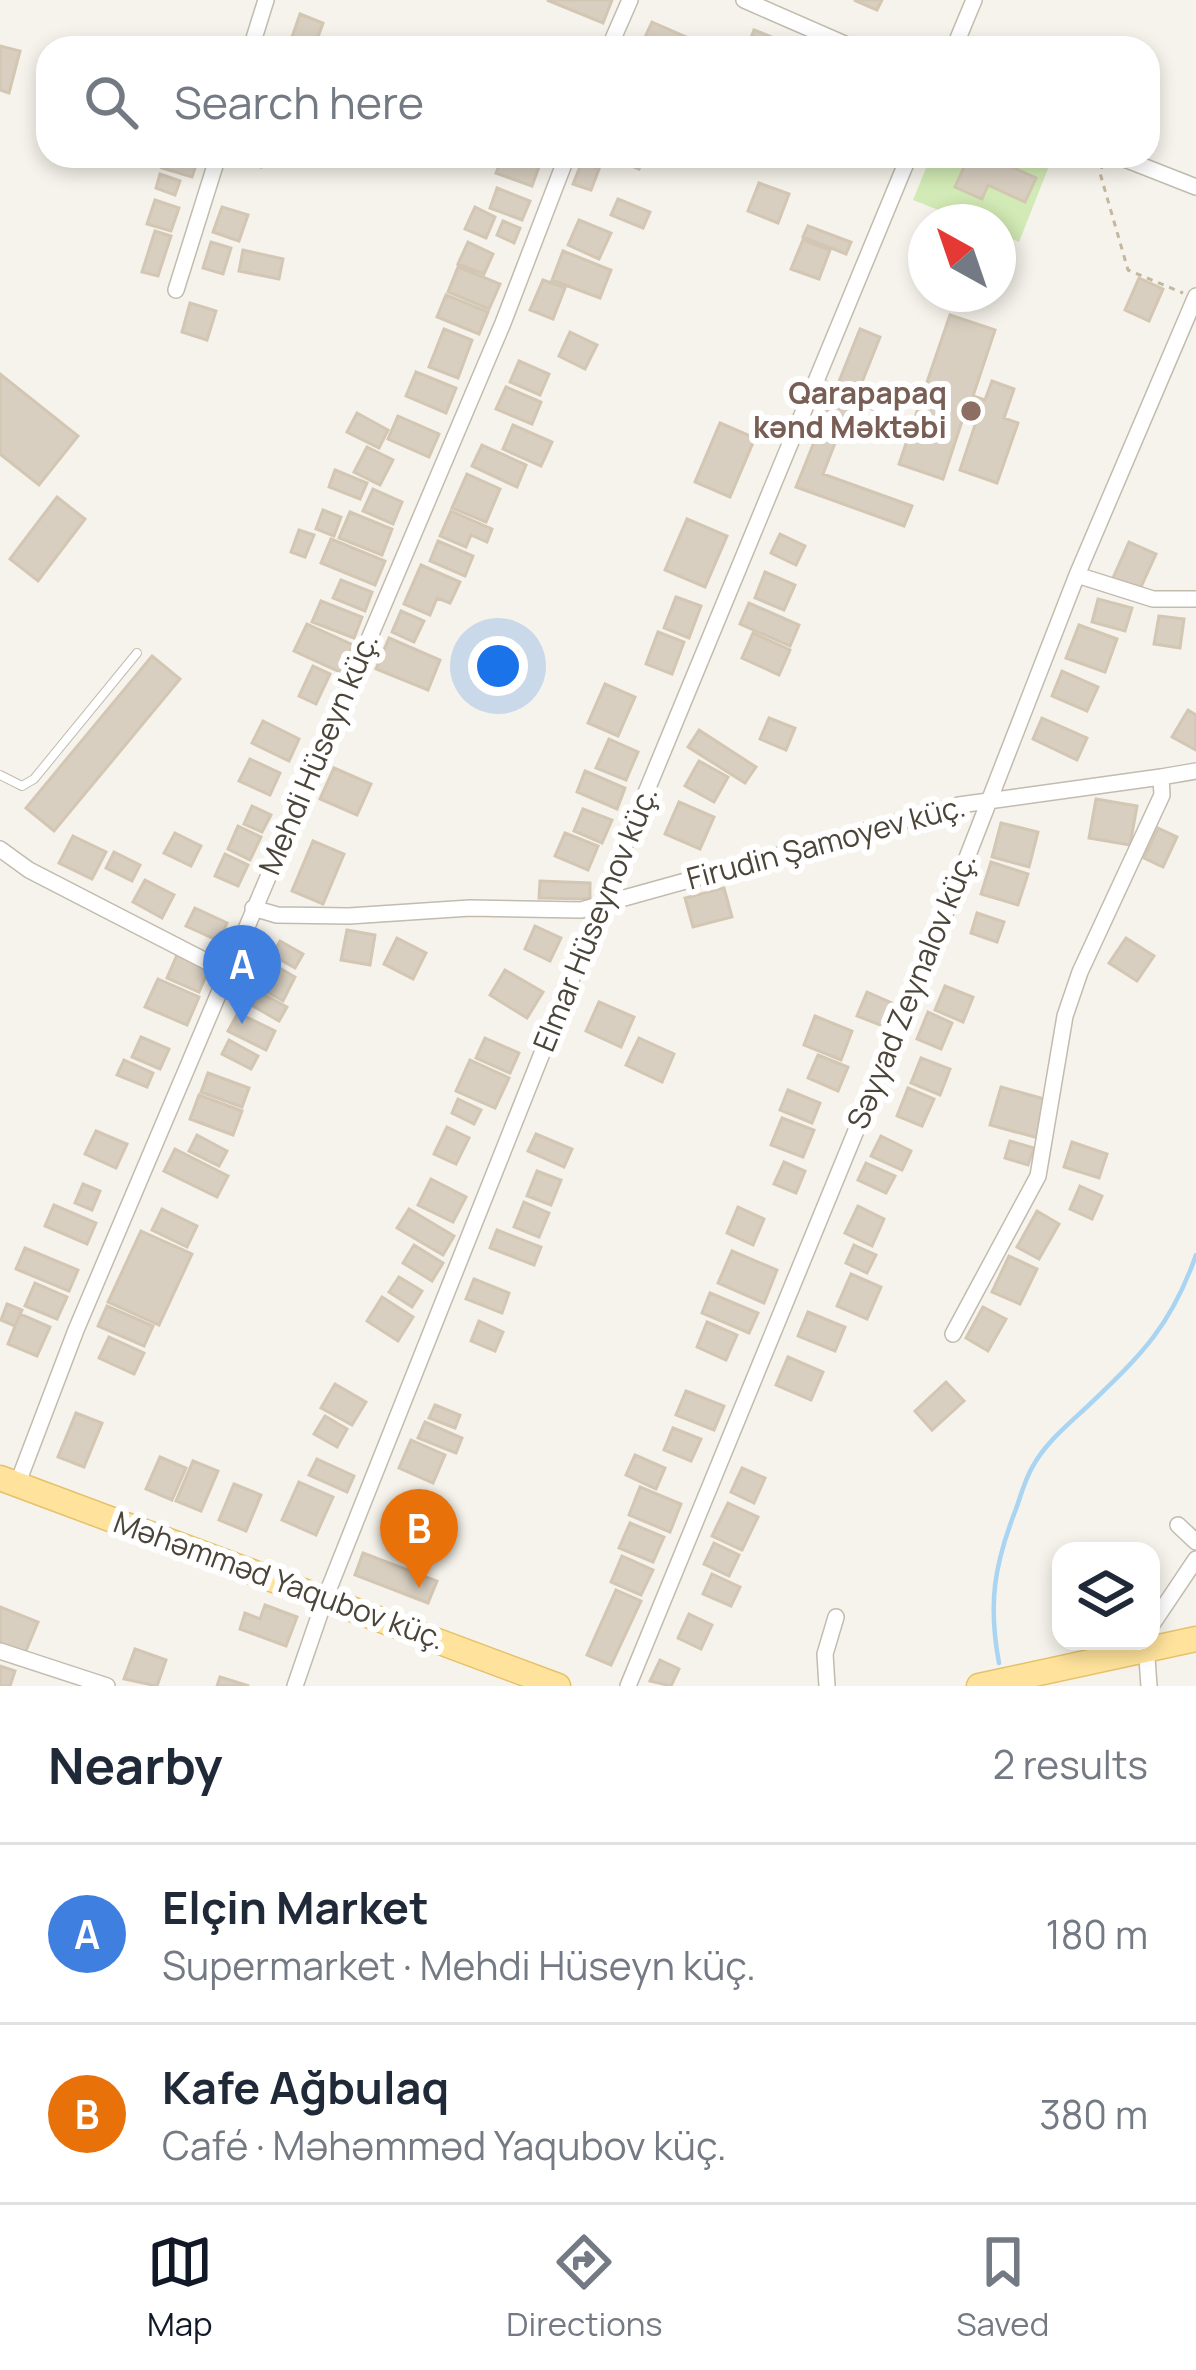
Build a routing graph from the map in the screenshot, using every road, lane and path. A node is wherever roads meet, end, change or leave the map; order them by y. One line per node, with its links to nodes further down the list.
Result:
1 (266, 0): 5 (street)
2 (630, 0): 6 (street)
3 (744, 0): 7 (street)
4 (974, 0): 8 (street)
5 (255, 36)
6 (615, 36)
7 (826, 36)
8 (959, 36)
9 (214, 168): 15 (street)
10 (561, 168): 28 (street, Mehdi Hüseyn küç.)
11 (905, 168): 17 (street, Elmar Hüseynov küç.)
12 (1102, 168): 16 (path)
13 (1148, 168): 14 (street)
14 (1196, 187)
15 (176, 290)
16 (1196, 297): 19 (street, Səyyad Zeynalov küç.)
17 (816, 382): 18 (lane); 27 (street, Elmar Hüseynov küç.)
18 (895, 415)
19 (1077, 575): 20 (street); 25 (street, Səyyad Zeynalov küç.)
20 (1196, 599)
21 (136, 653): 23 (lane)
22 (1196, 771): 24 (street, Firudin Şamoyev küç.)
23 (0, 775)
24 (1161, 777): 25 (street, Firudin Şamoyev küç.); 30 (street)
25 (988, 800): 27 (street, Firudin Şamoyev küç.); 46 (street, Səyyad Zeynalov küç.)
26 (0, 849): 29 (street)
27 (600, 906): 28 (street, Firudin Şamoyev küç.); 35 (street, Elmar Hüseynov küç.)
28 (253, 908): 29 (street, Mehdi Hüseyn küç.)
29 (227, 972): 31 (street, Mehdi Hüseyn küç.)
30 (953, 1334)
31 (9, 1481): 35 (main road, Məhəmməd Yaqubov küç.)
32 (1178, 1525): 33 (street)
33 (1196, 1541)
34 (1196, 1559): 36 (street)
35 (326, 1597): 44 (street, Elmar Hüseynov küç.); 45 (main road, Məhəmməd Yaqubov küç.)
36 (1160, 1613)
37 (836, 1617): 47 (street)
38 (1196, 1639): 39 (main road)
39 (1160, 1645)
40 (1133, 1650): 48 (main road)
41 (1146, 1650): 49 (street)
42 (0, 1651): 43 (street)
43 (107, 1686)
44 (295, 1686)
45 (558, 1686)
46 (628, 1686)
47 (827, 1686)
48 (979, 1686)
49 (1149, 1686)

